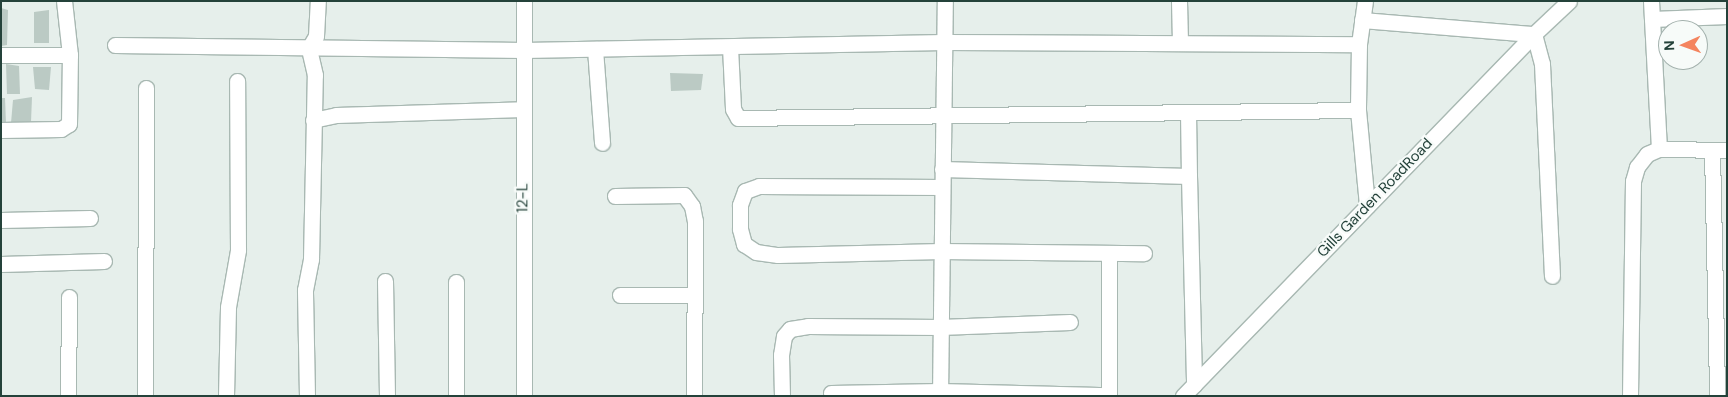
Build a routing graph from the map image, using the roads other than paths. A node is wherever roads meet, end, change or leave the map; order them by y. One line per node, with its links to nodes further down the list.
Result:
1 (64, 1): 22 (street)
2 (318, 1): 18 (street)
3 (524, 1): 20 (street, 12-L)
4 (945, 1): 13 (street)
5 (1179, 1): 14 (street)
6 (1365, 1): 11 (street)
7 (1570, 1): 12 (street, Gills Garden RoadRoad)
8 (1651, 1): 10 (street)
9 (1727, 16): 10 (street)
10 (1652, 19): 32 (street)
11 (1362, 20): 12 (street); 15 (street)
12 (1534, 34): 38 (street, Gills Garden RoadRoad); 46 (street)
13 (944, 42): 14 (street); 17 (street); 28 (street)
14 (1180, 42): 15 (street)
15 (1359, 44): 26 (street)
16 (114, 45): 18 (street)
17 (730, 46): 19 (street); 28 (street)
18 (309, 48): 20 (street); 29 (street)
19 (595, 49): 20 (street); 31 (street)
20 (524, 50): 25 (street, 12-L)
21 (1, 55): 22 (street)
22 (70, 55): 30 (street)
23 (237, 82): 59 (street)
24 (146, 88): 58 (street)
25 (523, 109): 29 (street); 63 (street, 12-L)
26 (1358, 110): 27 (street); 38 (street)
27 (1188, 113): 28 (street); 35 (street)
28 (943, 116): 34 (street)
29 (313, 120): 60 (street)
30 (1, 130)
31 (602, 143)
32 (1660, 149): 33 (street); 68 (street)
33 (1719, 150): 69 (street)
34 (942, 169): 35 (street); 36 (street)
35 (1189, 176): 54 (street)
36 (942, 187): 41 (street); 41 (street)
37 (615, 196): 49 (street)
38 (1367, 206): 54 (street, Gills Garden RoadRoad)
39 (90, 218): 40 (street)
40 (1, 220)
41 (941, 251): 42 (street); 53 (street)
42 (1109, 253): 43 (street); 66 (street)
43 (1144, 253)
44 (104, 261): 45 (street)
45 (1, 264)
46 (1552, 276)
47 (384, 281): 61 (street)
48 (456, 282): 62 (street)
49 (695, 294): 50 (street); 64 (street)
50 (620, 295)
51 (69, 297): 57 (street)
52 (1070, 322): 53 (street)
53 (940, 327): 56 (street); 65 (street)
54 (1194, 385): 67 (street, Gills Garden RoadRoad)
55 (831, 392): 56 (street)
56 (940, 393): 66 (street)
57 (68, 396)
58 (145, 396)
59 (226, 396)
60 (307, 396)
61 (387, 396)
62 (456, 396)
63 (524, 396)
64 (694, 396)
65 (782, 396)
66 (1109, 396)
67 (1183, 396)
68 (1630, 396)
69 (1717, 396)

